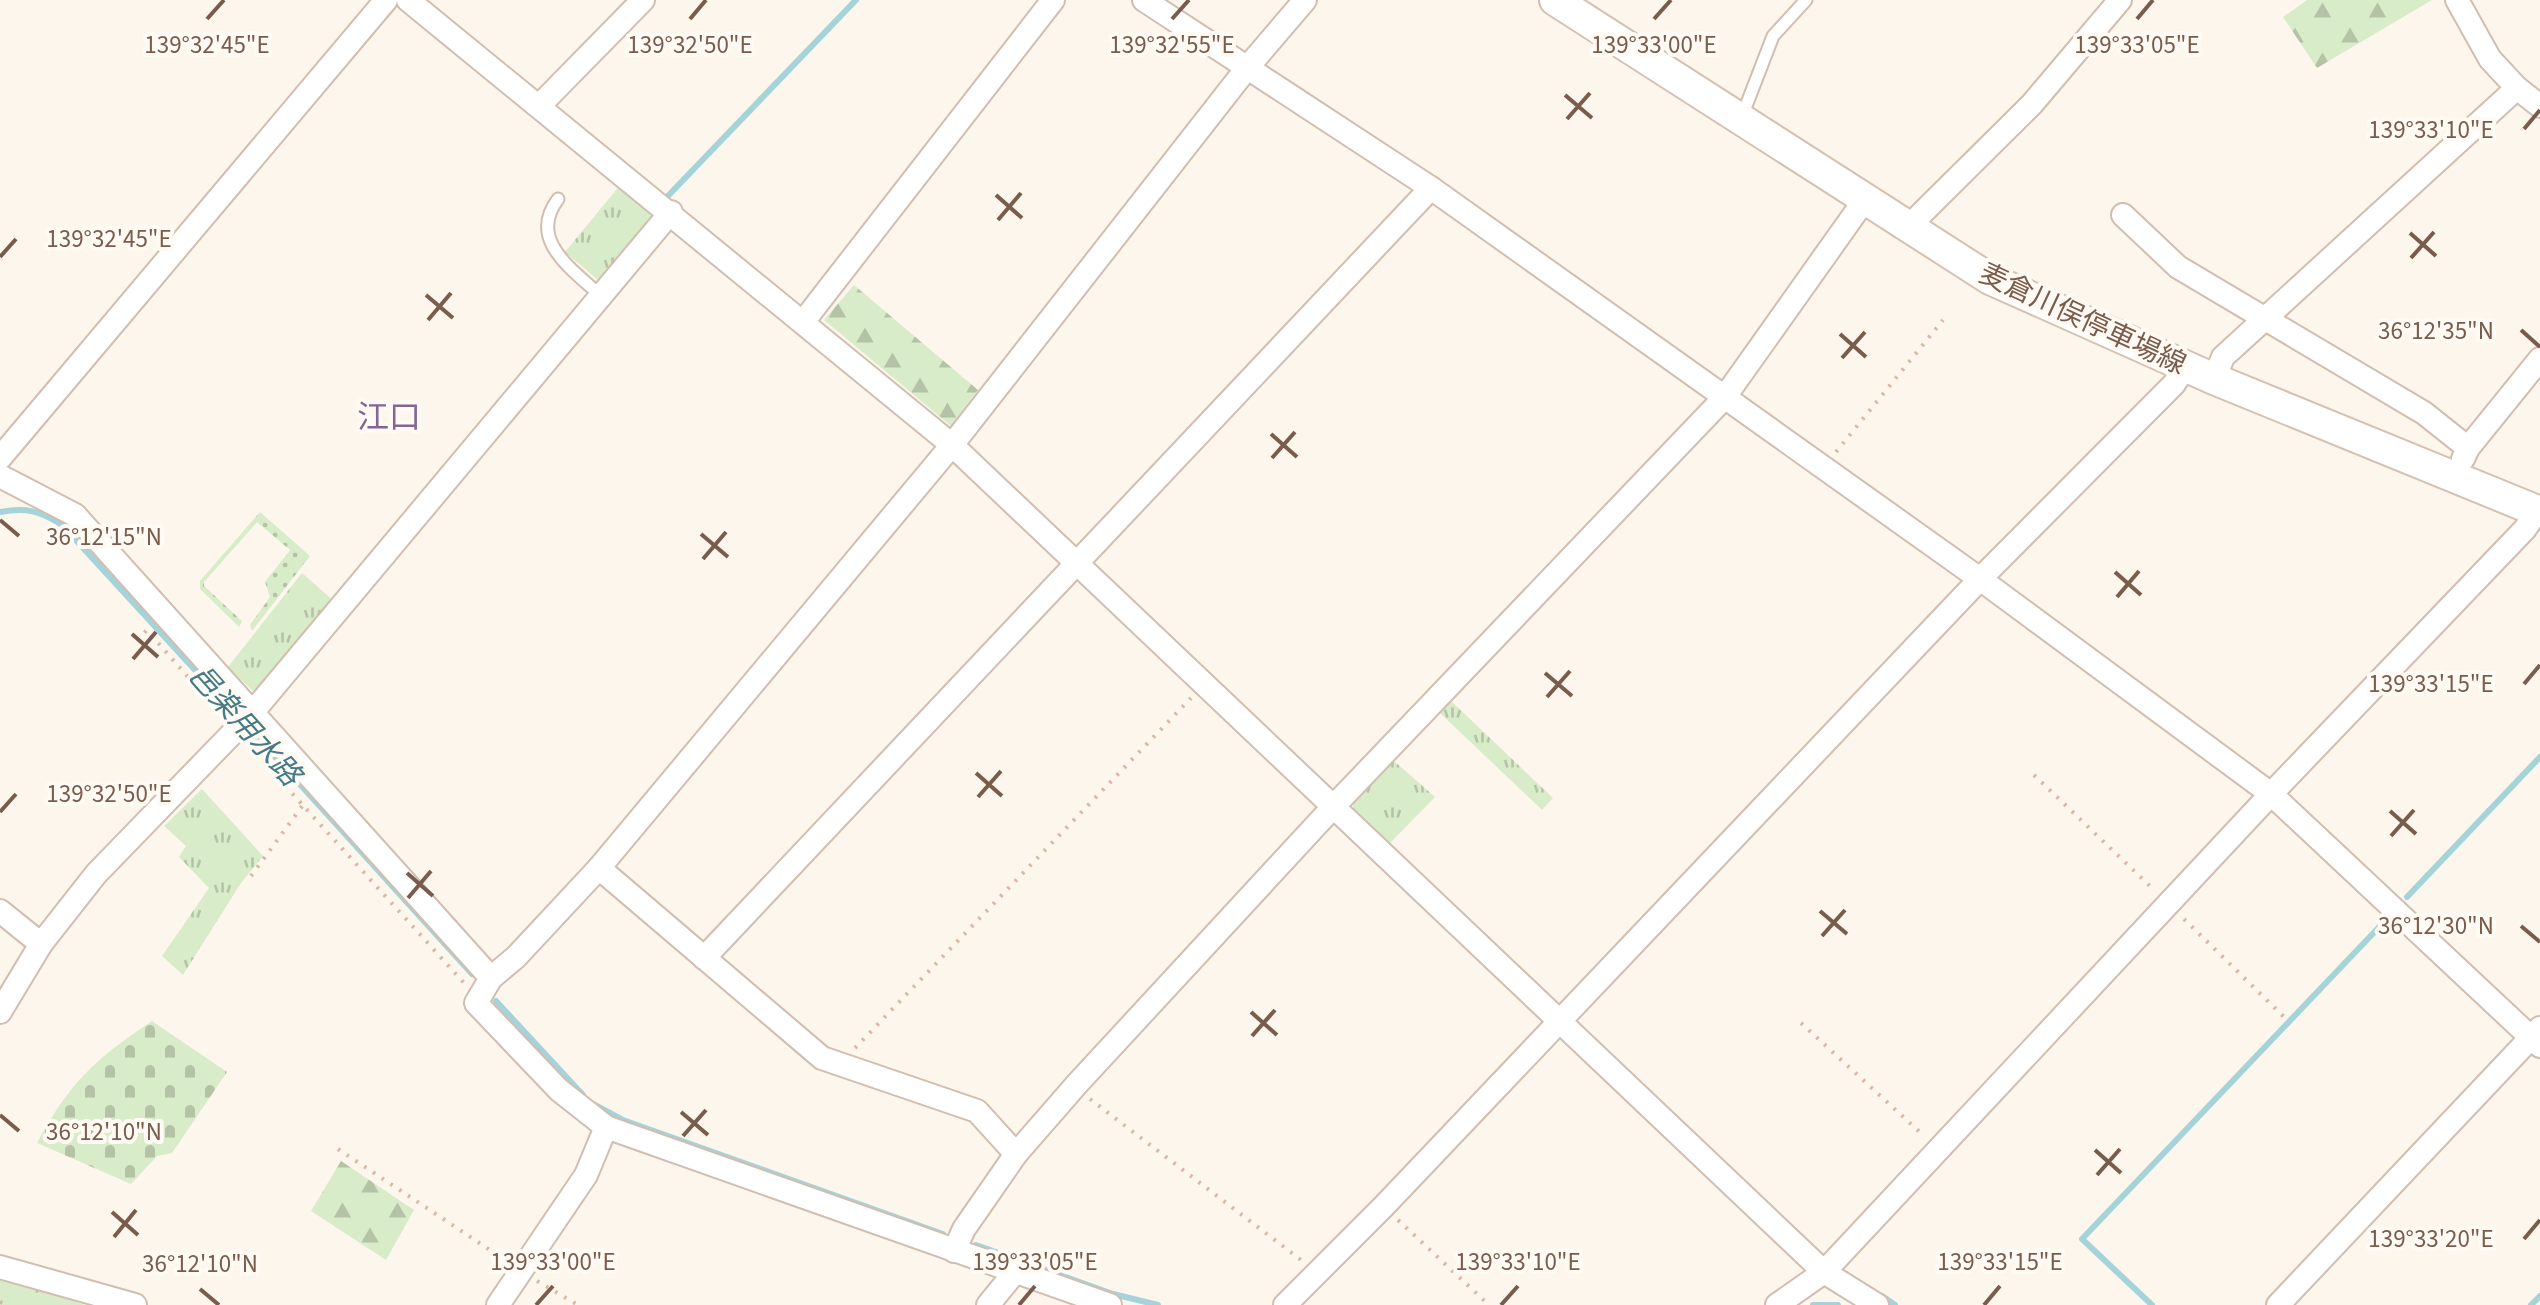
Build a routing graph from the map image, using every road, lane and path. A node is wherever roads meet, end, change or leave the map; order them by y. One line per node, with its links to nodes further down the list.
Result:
1 (386, 0): 31 (street)
2 (408, 0): 13 (street)
3 (643, 0): 13 (street)
4 (1053, 0): 25 (street)
5 (1144, 0): 11 (street)
6 (1304, 0): 11 (street)
7 (1555, 0): 15 (main road, 麦倉川俣停車場線)
8 (1806, 0): 15 (lane)
9 (2120, 0): 21 (street)
10 (2458, 0): 12 (street)
11 (1248, 68): 16 (street); 29 (street)
12 (2517, 88): 14 (street); 24 (street)
13 (540, 105): 19 (street)
14 (2540, 106)
15 (1742, 118): 17 (main road, 麦倉川俣停車場線)
16 (1431, 188): 28 (street); 36 (street)
17 (1866, 198): 21 (main road, 麦倉川俣停車場線); 28 (street)
18 (558, 199): 22 (lane)
19 (671, 212): 22 (street); 25 (street)
20 (2123, 215): 24 (street)
21 (1909, 226): 27 (main road, 麦倉川俣停車場線)
22 (601, 296): 40 (street)
23 (1942, 320): 32 (path)
24 (2266, 321): 27 (street); 30 (street)
25 (804, 322): 29 (street)
26 (2540, 359): 30 (street)
27 (2200, 372): 34 (main road, 麦倉川俣停車場線); 37 (street)
28 (1724, 398): 32 (street); 44 (street)
29 (952, 445): 36 (street); 45 (street)
30 (2468, 448): 34 (street)
31 (0, 458)
32 (1823, 468): 37 (street)
33 (0, 476): 40 (street)
34 (2455, 478): 35 (main road, 麦倉川俣停車場線)
35 (2538, 512): 42 (street)
36 (1078, 562): 39 (street); 50 (street)
37 (1980, 579): 42 (street); 55 (street)
38 (136, 640): 40 (path)
39 (1205, 684): 44 (street); 58 (path)
40 (243, 723): 43 (path); 49 (street); 51 (street)
41 (2034, 776): 47 (path)
42 (2271, 794): 47 (street); 57 (street)
43 (303, 806): 46 (path); 52 (path)
44 (1334, 807): 55 (street); 59 (street)
45 (598, 868): 50 (street); 51 (street)
46 (250, 876)
47 (2168, 904): 54 (path); 62 (street)
48 (0, 911): 49 (street)
49 (40, 944): 53 (street)
50 (704, 958): 58 (street)
51 (491, 978): 52 (street)
52 (479, 999): 60 (street)
53 (0, 1012)
54 (2284, 1017)
55 (1558, 1021): 64 (street); 69 (street)
56 (1801, 1022): 62 (path)
57 (2537, 1037): 82 (street)
58 (840, 1064): 63 (street)
59 (1074, 1088): 63 (street); 70 (path)
60 (606, 1127): 65 (street); 67 (street)
61 (338, 1149): 67 (path)
62 (1939, 1150): 69 (street)
63 (1016, 1154): 65 (street)
64 (1384, 1206): 70 (street); 79 (path)
65 (954, 1250): 68 (street)
66 (0, 1266): 73 (street)
67 (520, 1272): 74 (street); 75 (path)
68 (1014, 1272): 76 (street); 77 (street)
69 (1824, 1272): 80 (street); 81 (street)
70 (1317, 1273): 78 (street)
71 (0, 1302): 72 (path)
72 (10, 1305)
73 (134, 1305)
74 (498, 1305)
75 (578, 1305)
76 (988, 1305)
77 (1110, 1305)
78 (1285, 1305)
79 (1489, 1305)
80 (1777, 1305)
81 (1877, 1305)
82 (2278, 1305)

